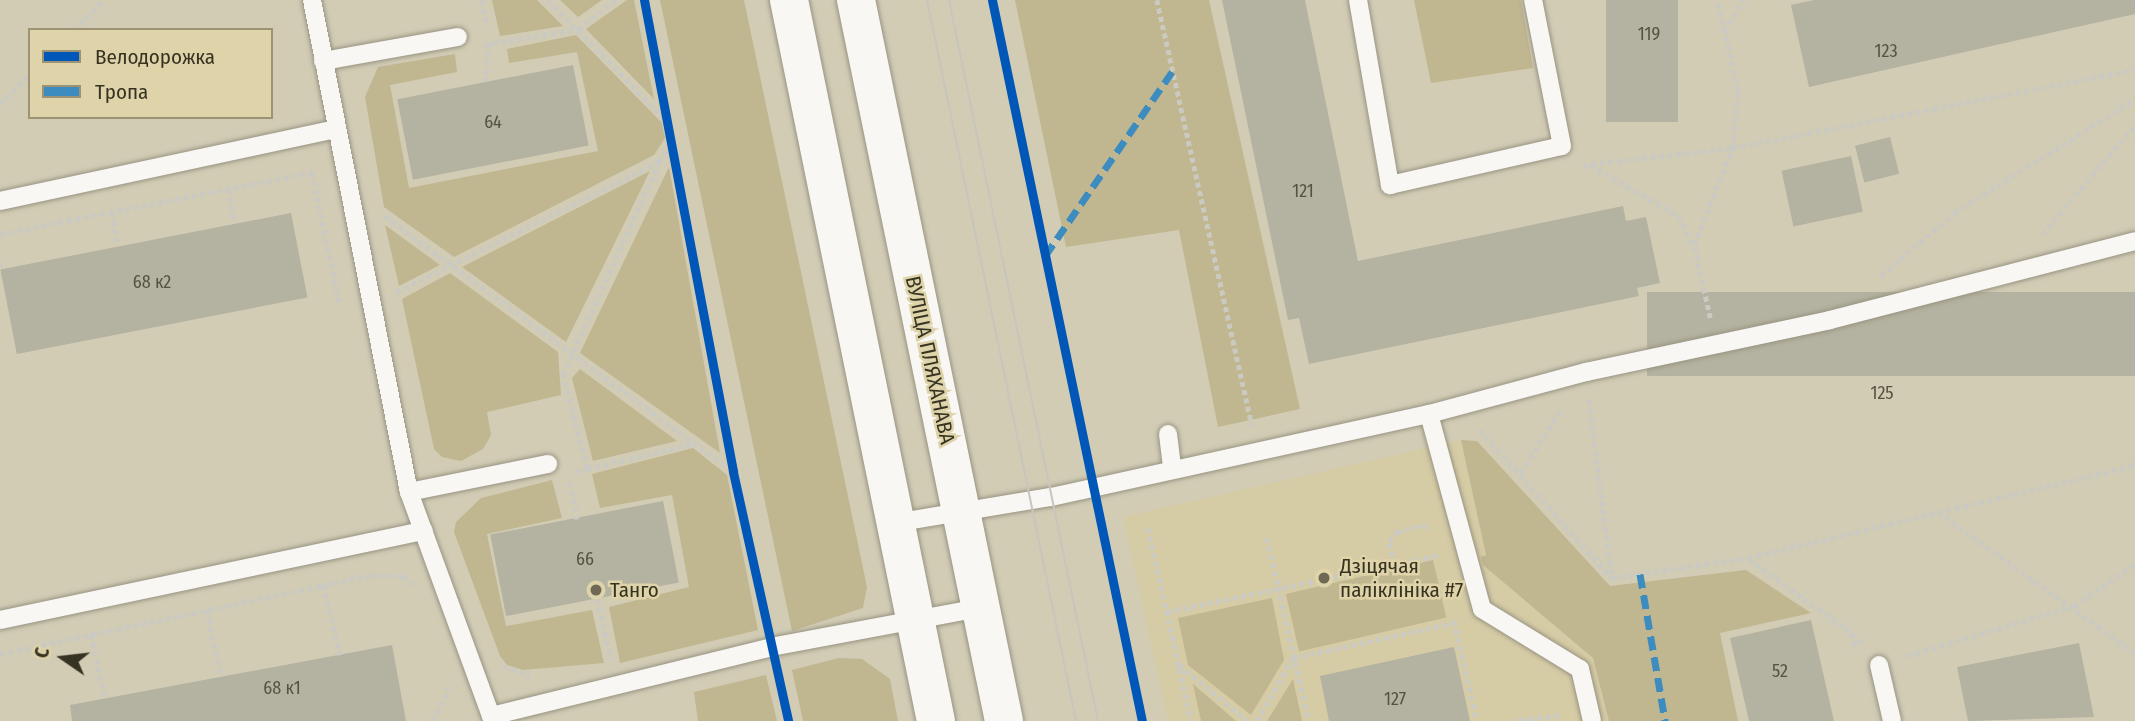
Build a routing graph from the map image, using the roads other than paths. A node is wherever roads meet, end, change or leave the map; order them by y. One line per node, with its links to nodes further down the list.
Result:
1 (312, 0): 7 (lane)
2 (789, 0): 17 (main road)
3 (856, 0): 16 (main road, ВУЛІЦА ПЛЯХАНАВА)
4 (1358, 0): 5 (lane)
5 (1532, 0)
6 (458, 37): 7 (lane)
7 (323, 61): 8 (lane)
8 (335, 129): 9 (lane); 15 (lane)
9 (0, 201)
10 (2135, 241): 11 (lane)
11 (1429, 414): 14 (lane); 25 (lane)
12 (1168, 434): 14 (lane)
13 (548, 464): 15 (lane)
14 (1172, 470): 16 (lane)
15 (409, 492): 18 (lane)
16 (962, 511): 17 (lane); 19 (main road, ВУЛІЦА ПЛЯХАНАВА)
17 (895, 523): 21 (main road)
18 (424, 531): 20 (lane); 21 (lane)
19 (980, 608): 21 (lane); 24 (main road, ВУЛІЦА ПЛЯХАНАВА)
20 (0, 620)
21 (914, 621): 23 (main road)
22 (1879, 665): 26 (lane)
23 (936, 721)
24 (1004, 721)
25 (1591, 721)
26 (1892, 721)

